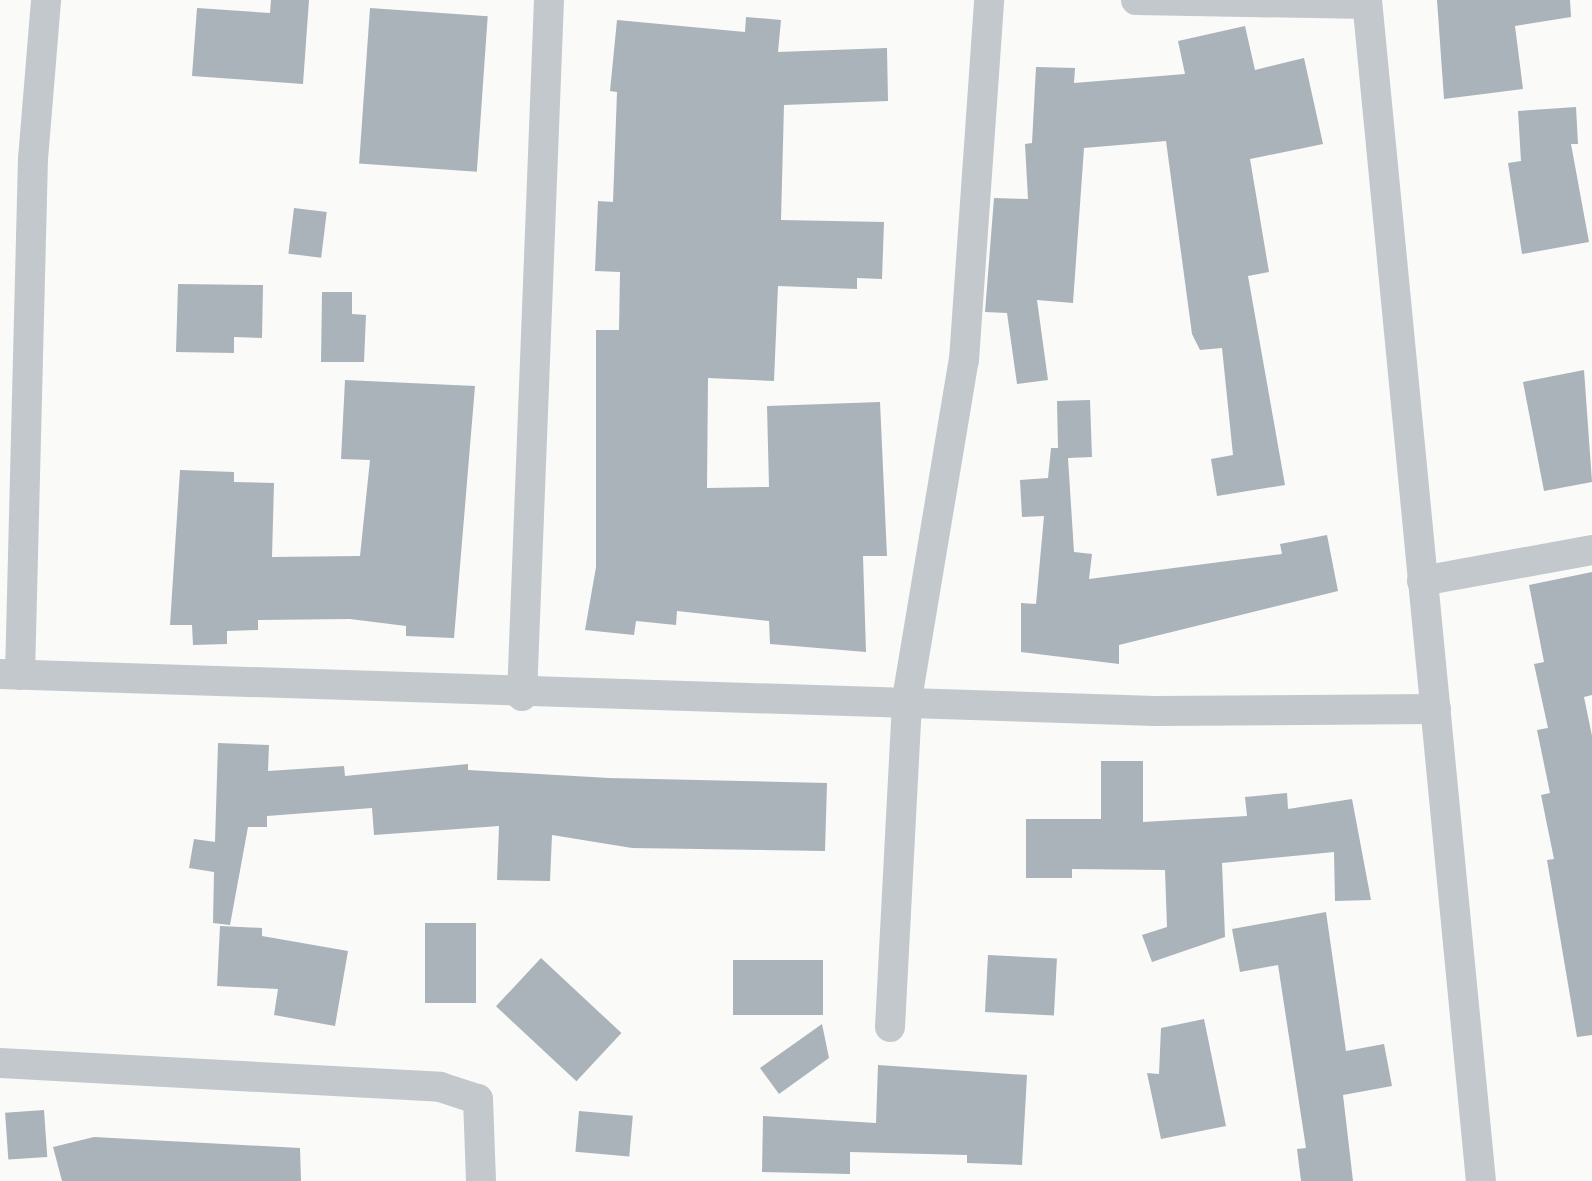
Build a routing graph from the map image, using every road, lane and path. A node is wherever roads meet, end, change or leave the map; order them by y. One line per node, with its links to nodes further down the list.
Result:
1 (46, 0): 8 (street)
2 (549, 0): 9 (street)
3 (989, 0): 10 (street)
4 (1136, 0): 5 (street)
5 (1367, 2): 7 (street)
6 (1592, 550): 7 (street)
7 (1422, 581): 11 (street)
8 (10, 674): 9 (street)
9 (522, 696): 10 (street)
10 (907, 699): 11 (street); 12 (street)
11 (1436, 709): 15 (street)
12 (890, 1027)
13 (0, 1063): 14 (street)
14 (481, 1181)
15 (1481, 1181)

